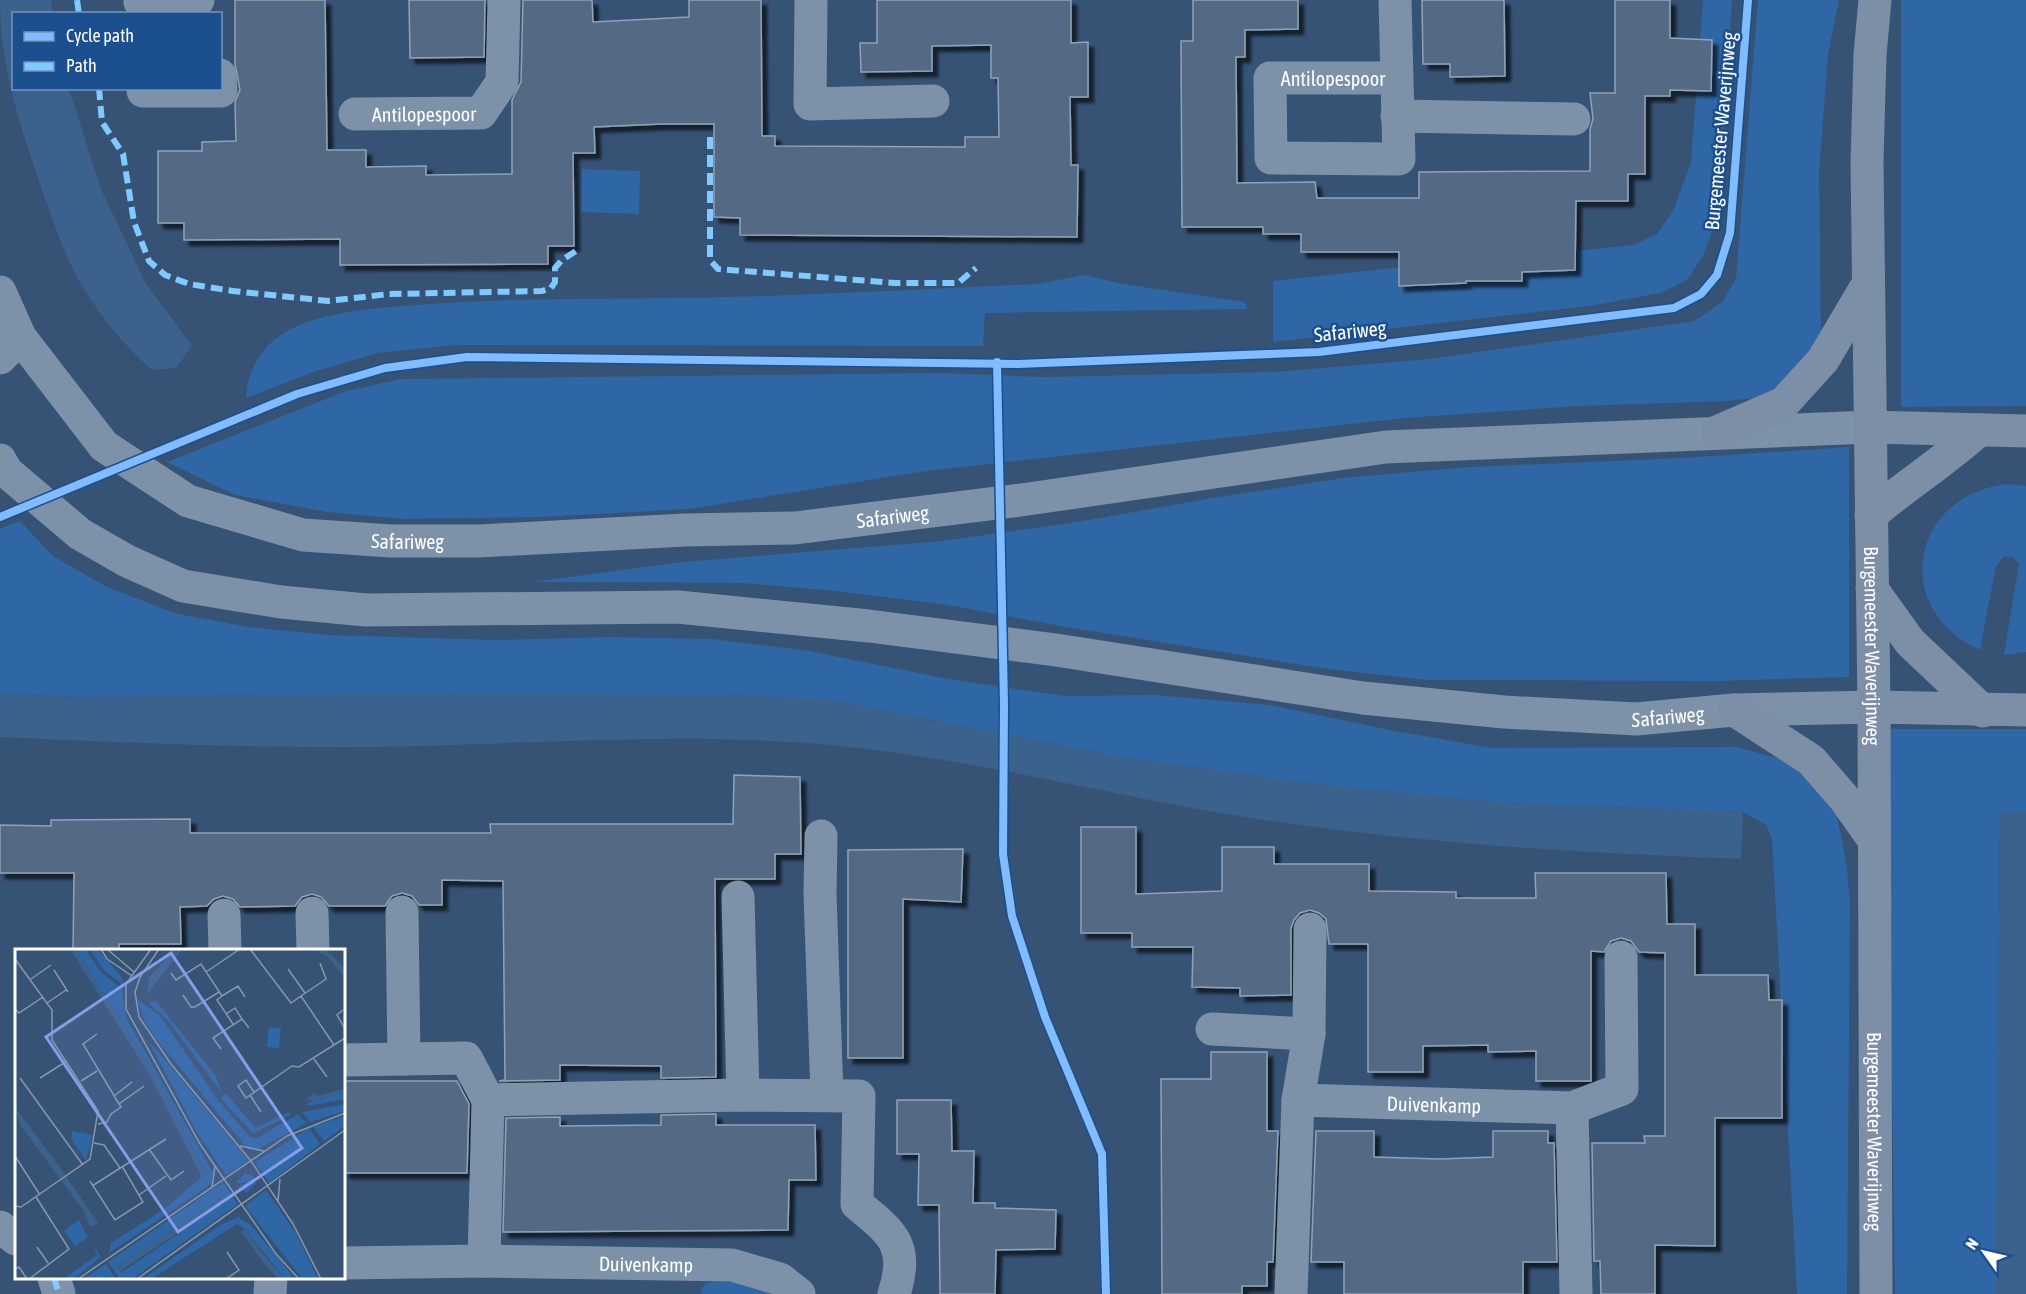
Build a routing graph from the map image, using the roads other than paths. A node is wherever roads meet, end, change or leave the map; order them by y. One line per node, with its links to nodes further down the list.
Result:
1 (198, 0): 6 (street)
2 (504, 0): 11 (street, Antilopespoor)
3 (811, 0): 10 (street)
4 (1395, 0): 7 (street, Antilopespoor)
5 (1875, 0): 14 (main road, Burgemeester Waverijnweg)
6 (140, 2)
7 (1396, 78): 12 (street, Antilopespoor); 12 (street, Antilopespoor)
8 (221, 90): 9 (street)
9 (142, 91)
10 (933, 101)
11 (355, 114)
12 (1397, 116): 13 (street, Antilopespoor)
13 (1574, 118)
14 (1869, 283): 17 (main road, Burgemeester Waverijnweg); 20 (main road)
15 (0, 292): 16 (street, Safariweg)
16 (7, 346): 20 (street, Safariweg)
17 (1870, 427): 18 (main road); 20 (street, Safariweg); 22 (main road, Burgemeester Waverijnweg)
18 (1979, 430): 19 (main road); 22 (main road)
19 (2026, 431)
20 (1717, 432)
21 (2, 467): 25 (street, Safariweg)
22 (1870, 515): 23 (main road, Burgemeester Waverijnweg)
23 (1872, 589): 24 (main road, Burgemeester Waverijnweg); 27 (main road)
24 (1874, 707): 25 (street, Safariweg); 27 (main road); 29 (main road, Burgemeester Waverijnweg)
25 (1734, 710): 29 (main road)
26 (2026, 710): 27 (main road)
27 (1983, 711)
28 (821, 836): 43 (street)
29 (1874, 840): 59 (main road, Burgemeester Waverijnweg)
30 (738, 897): 42 (street)
31 (402, 912): 40 (street)
32 (312, 913): 36 (street)
33 (224, 915): 35 (street)
34 (1310, 929): 39 (street)
35 (225, 949)
36 (313, 949)
37 (1621, 957): 46 (street, Duivenkamp)
38 (1212, 1029): 39 (street)
39 (1309, 1034): 45 (street)
40 (404, 1059): 41 (street); 44 (street)
41 (345, 1060)
42 (743, 1095): 43 (street); 44 (street)
43 (826, 1095): 56 (street)
44 (488, 1100): 49 (street)
45 (1298, 1100): 46 (street, Duivenkamp); 57 (street)
46 (1572, 1108): 58 (street)
47 (0, 1227): 48 (street)
48 (15, 1238)
49 (484, 1261): 50 (street, Duivenkamp); 55 (street, Duivenkamp)
50 (345, 1263)
51 (54, 1279): 53 (street)
52 (271, 1279): 54 (street)
53 (59, 1294)
54 (270, 1294)
55 (799, 1294)
56 (894, 1294)
57 (1291, 1294)
58 (1576, 1294)
59 (1876, 1294)

